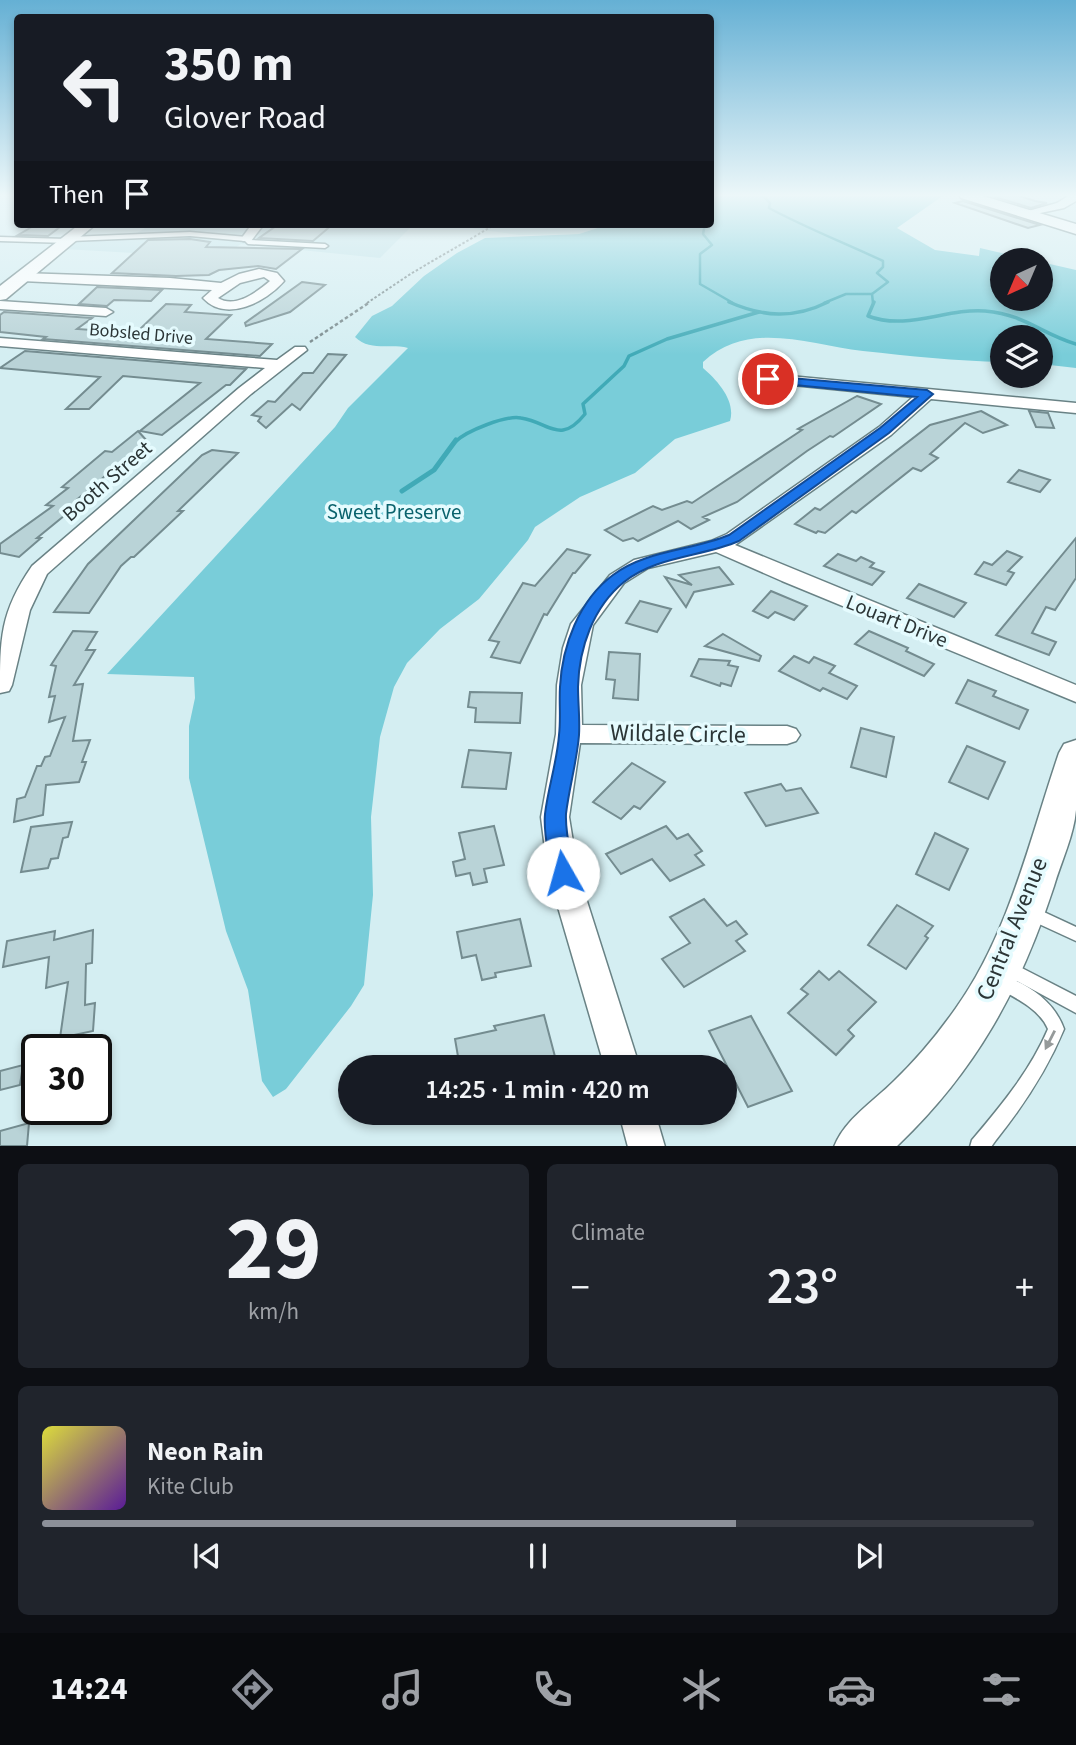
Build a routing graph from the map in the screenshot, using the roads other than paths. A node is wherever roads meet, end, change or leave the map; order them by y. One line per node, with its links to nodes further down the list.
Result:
1 (58, 248): 2 (main road)
2 (22, 277): 3 (street); 4 (main road)
3 (223, 288)
4 (0, 295)
5 (0, 305): 6 (street)
6 (106, 312)
7 (0, 342): 9 (street, Bobsled Drive)
8 (300, 350): 9 (street, Booth Street)
9 (279, 365): 14 (street, Booth Street)
10 (768, 379): 11 (street)
11 (927, 394): 12 (street); 13 (street)
12 (1076, 408)
13 (718, 545): 15 (street, Louart Drive); 16 (street)
14 (0, 685)
15 (1076, 694)
16 (569, 734): 17 (street, Wildale Circle); 23 (street)
17 (787, 735)
18 (1076, 753): 19 (main road, Central Avenue)
19 (1024, 910): 20 (lane); 21 (main road, Central Avenue)
20 (1076, 934)
21 (1000, 972): 22 (lane); 26 (main road, Central Avenue); 27 (lane, one-way to 27)
22 (1076, 1005)
23 (619, 1055)
24 (641, 1125): 25 (street)
25 (647, 1146)
26 (858, 1146)
27 (979, 1146)

